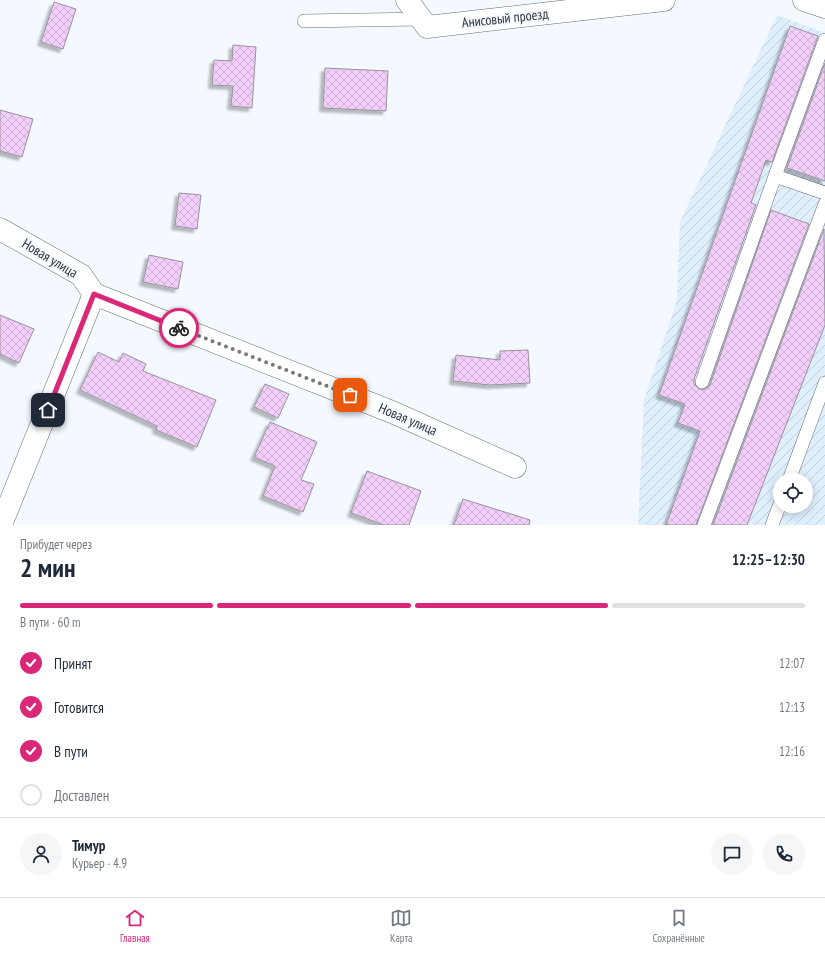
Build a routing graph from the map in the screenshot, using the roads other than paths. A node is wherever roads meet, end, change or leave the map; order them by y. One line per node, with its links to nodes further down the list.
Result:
1 (407, 0): 5 (street)
2 (664, 0): 5 (street, Анисовый проезд)
3 (804, 0): 4 (street)
4 (825, 8)
5 (421, 19): 6 (lane)
6 (304, 21)
7 (825, 40): 8 (lane)
8 (775, 176): 9 (lane); 13 (lane)
9 (825, 193)
10 (825, 204): 19 (lane)
11 (0, 229): 12 (street, Новая улица)
12 (94, 294): 15 (street, Новая улица); 18 (street)
13 (702, 382)
14 (825, 384): 16 (lane)
15 (515, 467)
16 (792, 473)
17 (777, 513): 20 (lane)
18 (1, 525)
19 (704, 525)
20 (772, 525)

